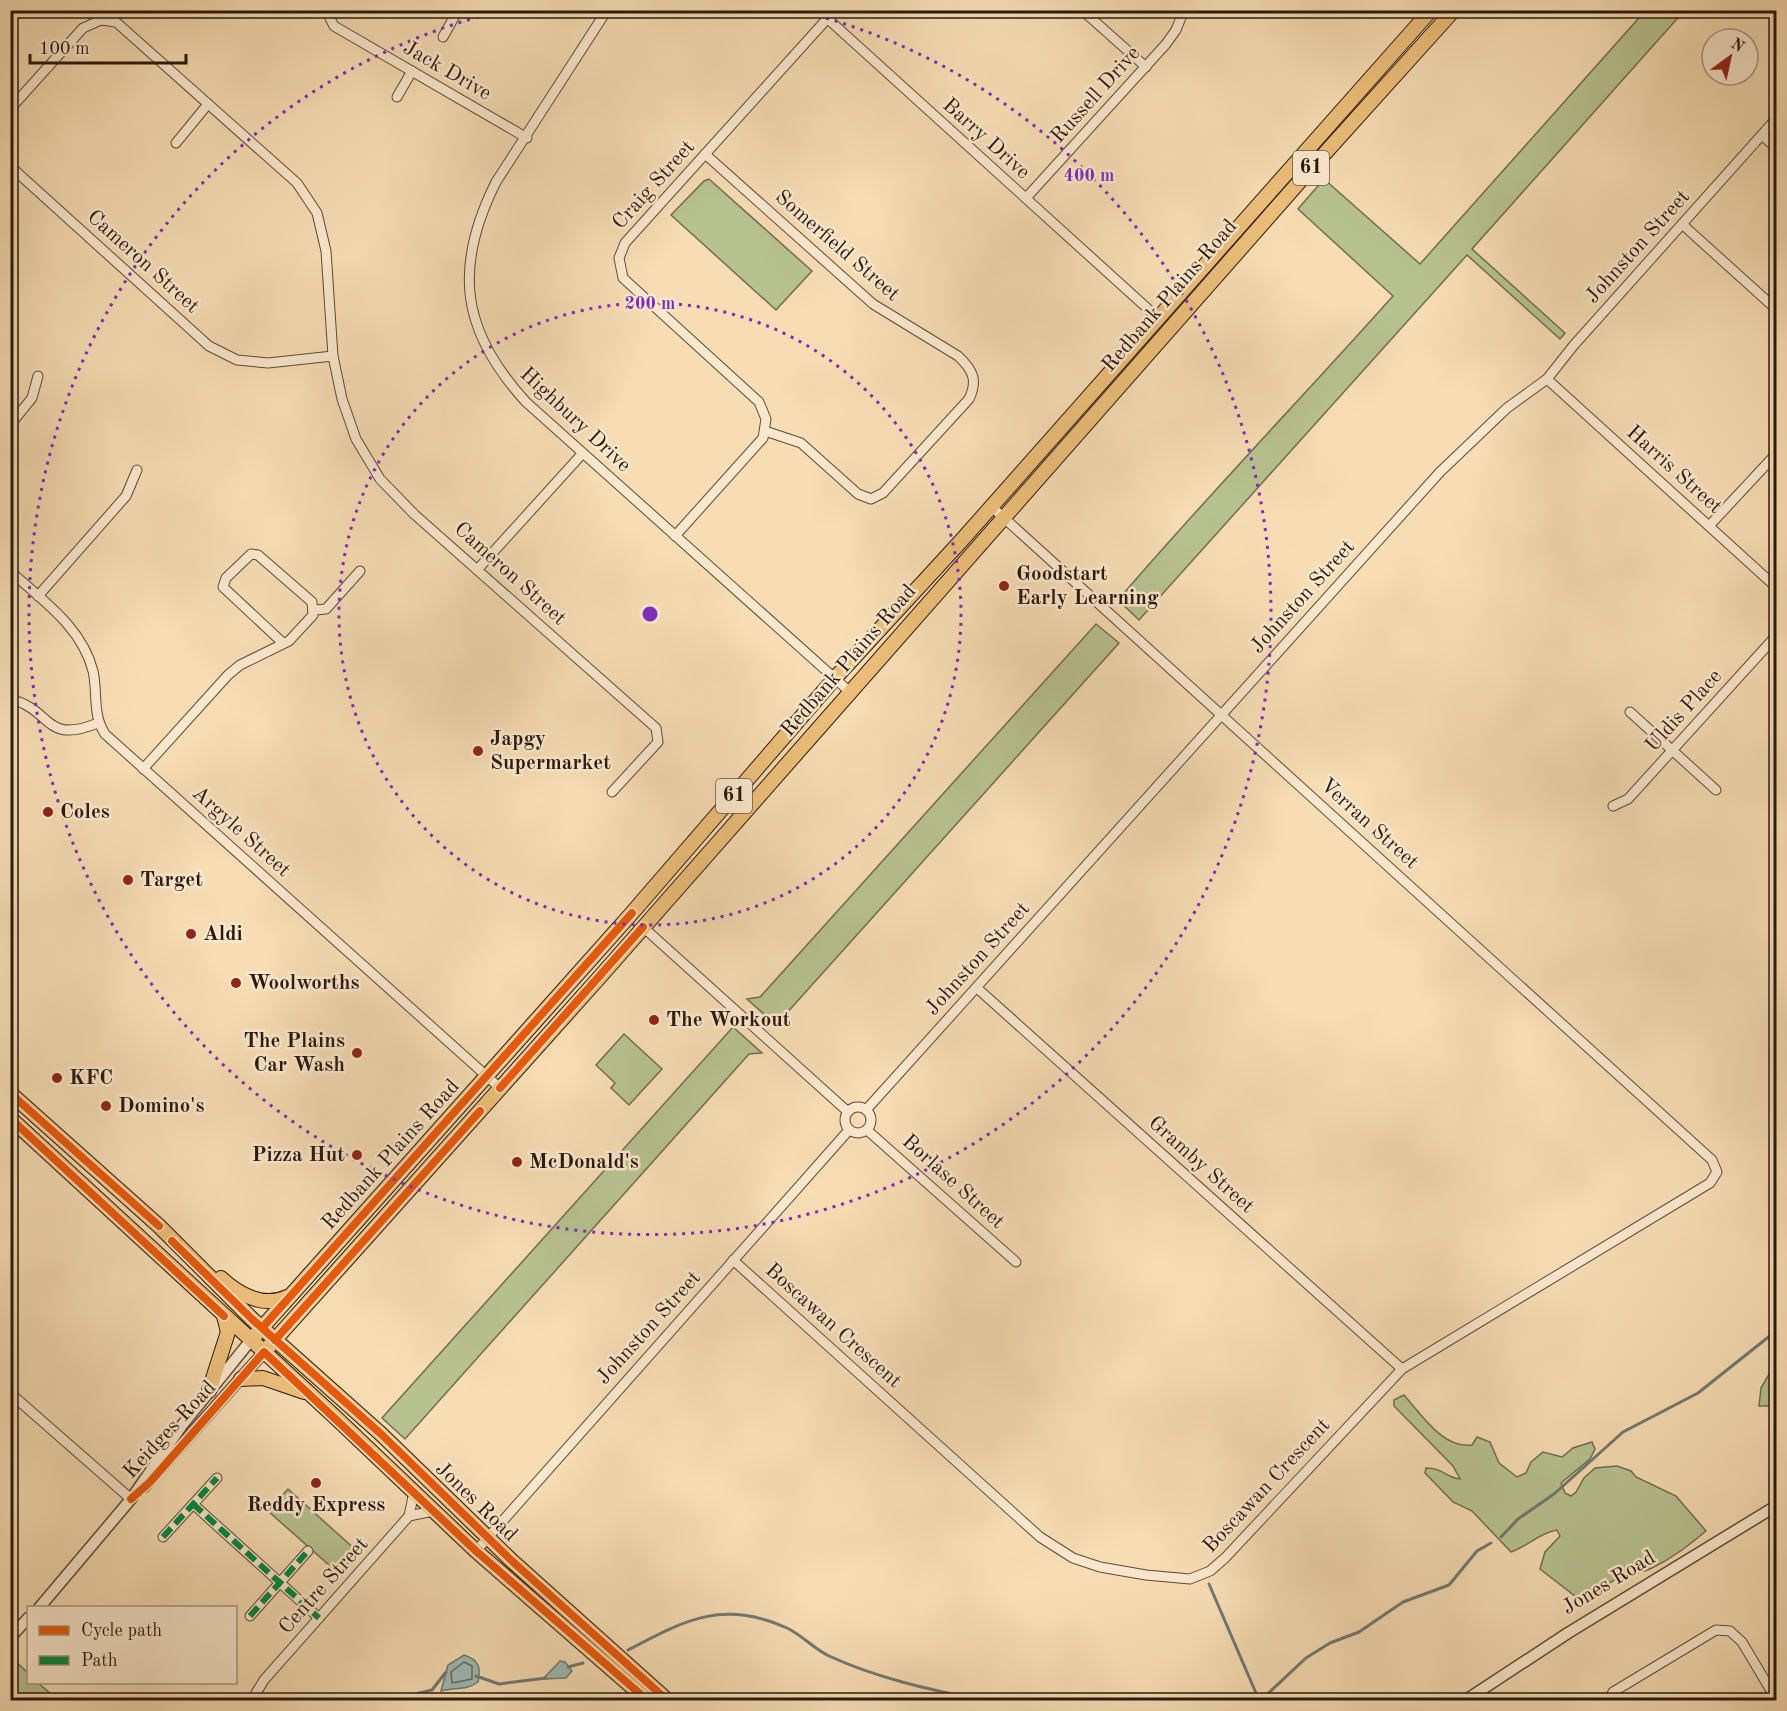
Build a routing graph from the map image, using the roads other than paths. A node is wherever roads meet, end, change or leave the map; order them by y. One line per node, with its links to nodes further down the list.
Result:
1 (326, 10): 12 (street, Jack Drive)
2 (458, 10): 10 (street)
3 (607, 10): 18 (street, Highbury Drive)
4 (818, 10): 9 (street, Barry Drive)
5 (1082, 10): 11 (street)
6 (1184, 10): 11 (street, Russell Drive)
7 (1431, 10): 26 (main road, Redbank Plains Road / 61)
8 (1454, 10): 36 (main road, Redbank Plains Road / 61)
9 (826, 20): 21 (street, Craig Street); 23 (street, Barry Drive)
10 (443, 37)
11 (1146, 67): 23 (street, Russell Drive)
12 (412, 71): 13 (street); 18 (street, Jack Drive)
13 (397, 97)
14 (208, 104): 15 (street, Cameron Street); 19 (street); 27 (street, Cameron Street)
15 (10, 109)
16 (1776, 119): 17 (street, Johnston Street)
17 (1762, 135): 20 (street); 24 (street, Johnston Street)
18 (527, 138): 32 (street, Highbury Drive)
19 (176, 143)
20 (1776, 148)
21 (705, 154): 31 (street, Craig Street); 31 (street, Somerfield Street)
22 (10, 166): 27 (street, Cameron Street)
23 (1026, 198): 26 (street, Barry Drive)
24 (1683, 225): 25 (street); 29 (street, Johnston Street)
25 (1776, 309)
26 (1158, 318): 35 (main road, Redbank Plains Road / 61)
27 (333, 356): 39 (street, Cameron Street)
28 (38, 376): 30 (street)
29 (1547, 378): 37 (street, Harris Street); 51 (street, Johnston Street)
30 (10, 424)
31 (765, 431): 38 (street)
32 (582, 454): 38 (street, Highbury Drive); 39 (street)
33 (1776, 454): 37 (street)
34 (136, 470): 43 (street)
35 (992, 507): 36 (street, Verran Street); 47 (main road, Redbank Plains Road / 61)
36 (1003, 517): 48 (main road, Redbank Plains Road / 61); 51 (street, Verran Street)
37 (1709, 526): 42 (street, Harris Street)
38 (675, 536): 47 (street, Highbury Drive)
39 (477, 570): 56 (street, Cameron Street)
40 (10, 571): 43 (street)
41 (360, 571): 44 (street)
42 (1776, 587)
43 (38, 596): 52 (street)
44 (315, 610): 46 (street); 46 (street)
45 (1776, 636): 53 (street, Uldis Place)
46 (283, 644): 54 (street)
47 (835, 678): 48 (street, Highbury Drive); 59 (main road, Redbank Plains Road / 61)
48 (850, 692): 58 (main road, Redbank Plains Road / 61)
49 (10, 699): 52 (street)
50 (1630, 712): 53 (street)
51 (1221, 714): 61 (street, Johnston Street); 71 (street, Verran Street)
52 (98, 723): 54 (street, Argyle Street)
53 (1673, 750): 55 (street); 57 (street, Uldis Place)
54 (143, 769): 62 (street, Argyle Street)
55 (1716, 790)
56 (612, 792)
57 (1613, 806)
58 (687, 878): 59 (main road); 60 (main road, Redbank Plains Road / 61)
59 (632, 913): 62 (main road, Redbank Plains Road / 61)
60 (643, 927): 63 (main road, Redbank Plains Road / 61); 66 (street)
61 (977, 987): 65 (street, Johnston Street); 82 (street, Gramby Street)
62 (485, 1076): 63 (street, Argyle Street); 72 (main road, Redbank Plains Road / 61)
63 (500, 1088): 70 (main road, Redbank Plains Road / 61)
64 (10, 1093): 73 (main road)
65 (866, 1110): 66 (street); 69 (street)
66 (848, 1111): 68 (street)
67 (10, 1118): 77 (main road)
68 (849, 1130): 69 (street); 74 (street, Johnston Street)
69 (867, 1130): 75 (street, Borlase Street)
70 (440, 1156): 72 (main road); 80 (main road, Redbank Plains Road / 61)
71 (1717, 1172): 82 (street, Boscawan Crescent)
72 (374, 1202): 76 (main road, Redbank Plains Road / 61)
73 (172, 1241): 76 (main road); 78 (main road)
74 (733, 1260): 82 (street, Boscawan Crescent); 95 (street, Johnston Street)
75 (1016, 1262)
76 (291, 1295): 78 (main road, Redbank Plains Road / 61)
77 (224, 1316): 79 (main road); 84 (main road)
78 (262, 1328): 79 (main road, Redbank Plains Road / 61); 80 (main road, Jones Road)
79 (251, 1340): 81 (main road); 84 (street, Keidges Road)
80 (275, 1340): 81 (main road, Keidges Road / 61); 95 (main road, Jones Road)
81 (264, 1352): 83 (street, Keidges Road); 86 (main road, Jones Road)
82 (1402, 1369)
83 (241, 1379): 86 (main road); 89 (street, Keidges Road)
84 (209, 1390): 89 (street, Keidges Road)
85 (10, 1393): 89 (street)
86 (309, 1394): 88 (main road, Jones Road)
87 (217, 1478): 90 (street)
88 (414, 1492): 92 (main road, Jones Road); 93 (street)
89 (131, 1499): 99 (street, Keidges Road)
90 (193, 1504): 94 (street); 98 (street)
91 (1776, 1506): 104 (street, Jones Road)
92 (432, 1511): 93 (street); 97 (main road, Jones Road)
93 (409, 1516): 101 (street, Centre Street)
94 (163, 1537)
95 (487, 1538): 97 (street, Johnston Street); 108 (main road, Jones Road)
96 (308, 1551): 98 (street)
97 (476, 1551): 107 (main road, Jones Road)
98 (280, 1582): 100 (street); 101 (street)
99 (41, 1606)
100 (250, 1616)
101 (319, 1618): 106 (street, Centre Street)
102 (27, 1619): 103 (street)
103 (10, 1638)
104 (1477, 1697): 109 (street, Jones Road)
105 (1776, 1699): 110 (street)
106 (256, 1701)
107 (647, 1701)
108 (667, 1701)
109 (1466, 1701)
110 (1609, 1701)

